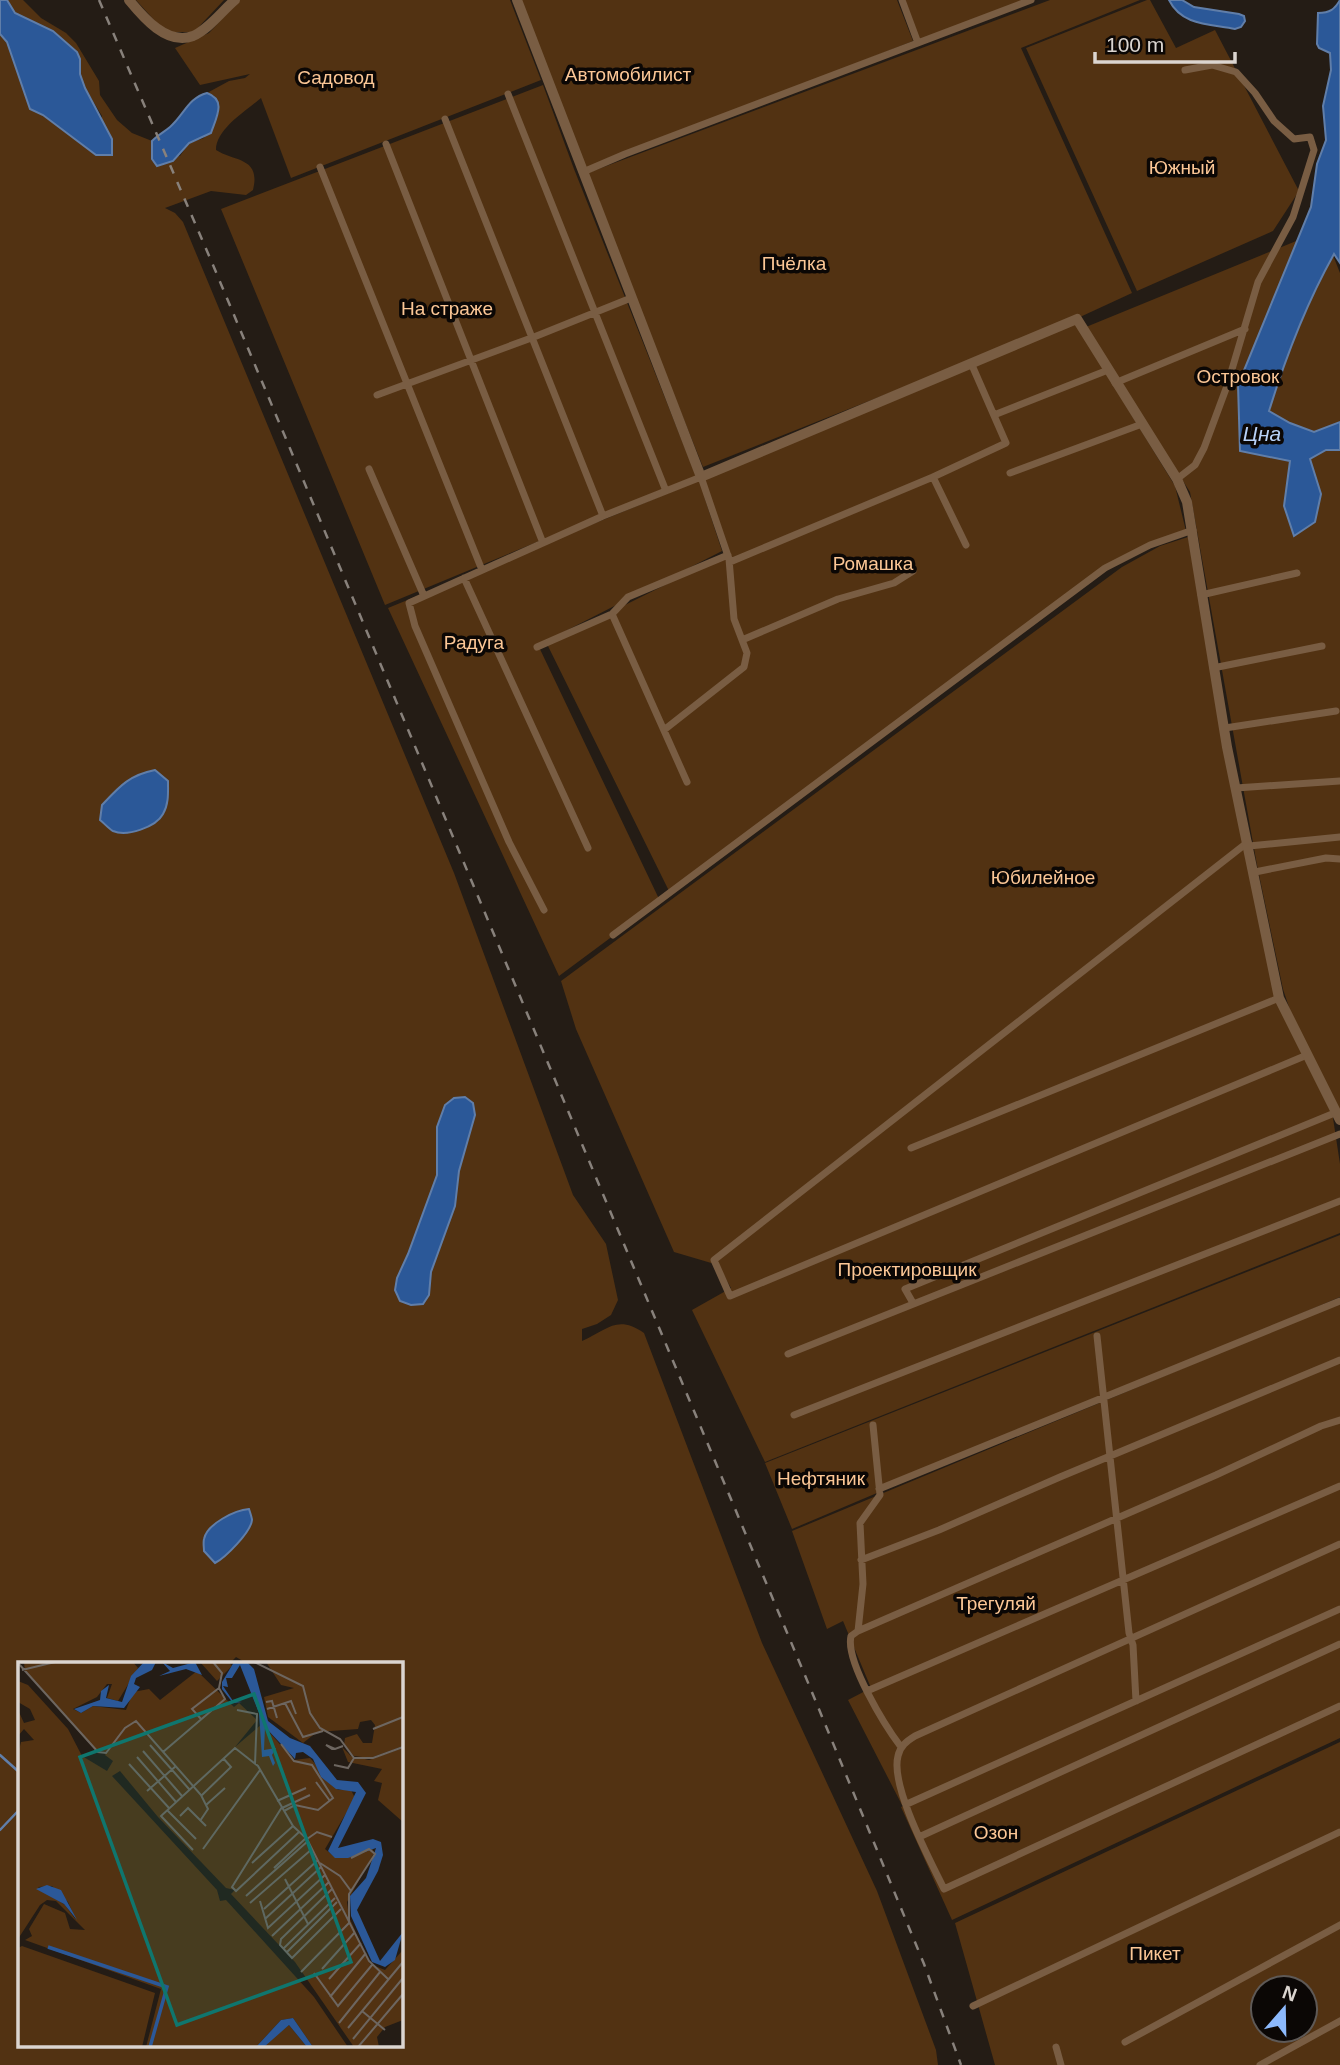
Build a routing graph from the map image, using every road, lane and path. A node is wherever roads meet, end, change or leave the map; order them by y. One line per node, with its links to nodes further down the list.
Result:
1 (129, 0): 2 (street)
2 (235, 0)
3 (517, 0): 12 (street)
4 (902, 0): 6 (street)
5 (1031, 0): 6 (street)
6 (918, 43): 12 (street)
7 (1185, 70): 15 (street)
8 (508, 94): 14 (street)
9 (445, 118): 16 (street)
10 (386, 144): 17 (street)
11 (320, 167): 21 (street)
12 (583, 172): 13 (street)
13 (631, 298): 14 (street); 27 (street)
14 (594, 313): 16 (street); 30 (street)
15 (1245, 330): 20 (street); 29 (street)
16 (534, 337): 17 (street); 31 (street)
17 (471, 360): 21 (street); 33 (street)
18 (971, 363): 19 (street); 23 (street); 27 (street)
19 (1108, 370): 20 (street); 23 (street)
20 (1115, 383): 24 (street)
21 (408, 385): 22 (street); 36 (street)
22 (377, 395)
23 (994, 415): 28 (street)
24 (1142, 424): 26 (street); 29 (street)
25 (369, 469): 41 (street)
26 (1010, 474)
27 (701, 477): 30 (street); 35 (street)
28 (933, 477): 34 (street); 35 (street)
29 (1177, 479): 32 (street)
30 (666, 491): 31 (street)
31 (603, 516): 33 (street)
32 (1193, 530): 40 (street); 59 (street)
33 (543, 542): 36 (street)
34 (966, 545)
35 (729, 558): 42 (street); 43 (street)
36 (482, 570): 39 (street)
37 (913, 571): 43 (street)
38 (1297, 573): 40 (street)
39 (464, 578): 41 (street); 55 (street)
40 (1201, 595): 46 (street)
41 (424, 596): 58 (street)
42 (612, 614): 45 (street); 49 (street)
43 (742, 639): 49 (street)
44 (1322, 646): 46 (street)
45 (537, 647)
46 (1213, 668): 48 (street)
47 (1336, 711): 48 (street)
48 (1225, 729): 52 (street)
49 (664, 730): 51 (street)
50 (1340, 781): 52 (street)
51 (687, 782)
52 (1236, 788): 54 (street)
53 (1340, 837): 54 (street)
54 (1248, 844): 57 (street); 61 (street)
55 (588, 848)
56 (1340, 859): 57 (street)
57 (1255, 872): 60 (street)
58 (544, 910)
59 (613, 934)
60 (1279, 998): 61 (street); 64 (street)
61 (1307, 1055): 62 (street)
62 (1339, 1116): 67 (street)
63 (1340, 1134): 67 (street)
64 (911, 1148)
65 (1340, 1201): 72 (street)
66 (1340, 1301): 71 (street)
67 (913, 1303): 69 (street)
68 (1097, 1336): 71 (street)
69 (788, 1354)
70 (1340, 1360): 75 (street)
71 (1104, 1397): 75 (street); 77 (street)
72 (794, 1415)
73 (1340, 1420): 78 (street)
74 (873, 1425): 77 (street)
75 (1110, 1457): 78 (street); 80 (street)
76 (1340, 1486): 81 (street)
77 (879, 1489): 80 (street)
78 (1118, 1517): 81 (street); 83 (street)
79 (1340, 1544): 84 (street)
80 (861, 1560): 83 (street)
81 (1124, 1581): 84 (street); 86 (street)
82 (1340, 1609): 87 (street)
83 (858, 1631): 86 (street)
84 (1132, 1640): 87 (street); 89 (street)
85 (1340, 1644): 92 (street)
86 (867, 1691): 89 (street)
87 (1136, 1701): 90 (street)
88 (1340, 1706): 92 (street)
89 (901, 1748): 90 (street)
90 (906, 1804): 92 (street)
91 (1340, 1832): 94 (street)
92 (919, 1837)
93 (1340, 1925): 96 (street)
94 (973, 2006)
95 (1340, 2021): 99 (street)
96 (1125, 2042)
97 (1056, 2047): 98 (street)
98 (1061, 2065)
99 (1260, 2065)

